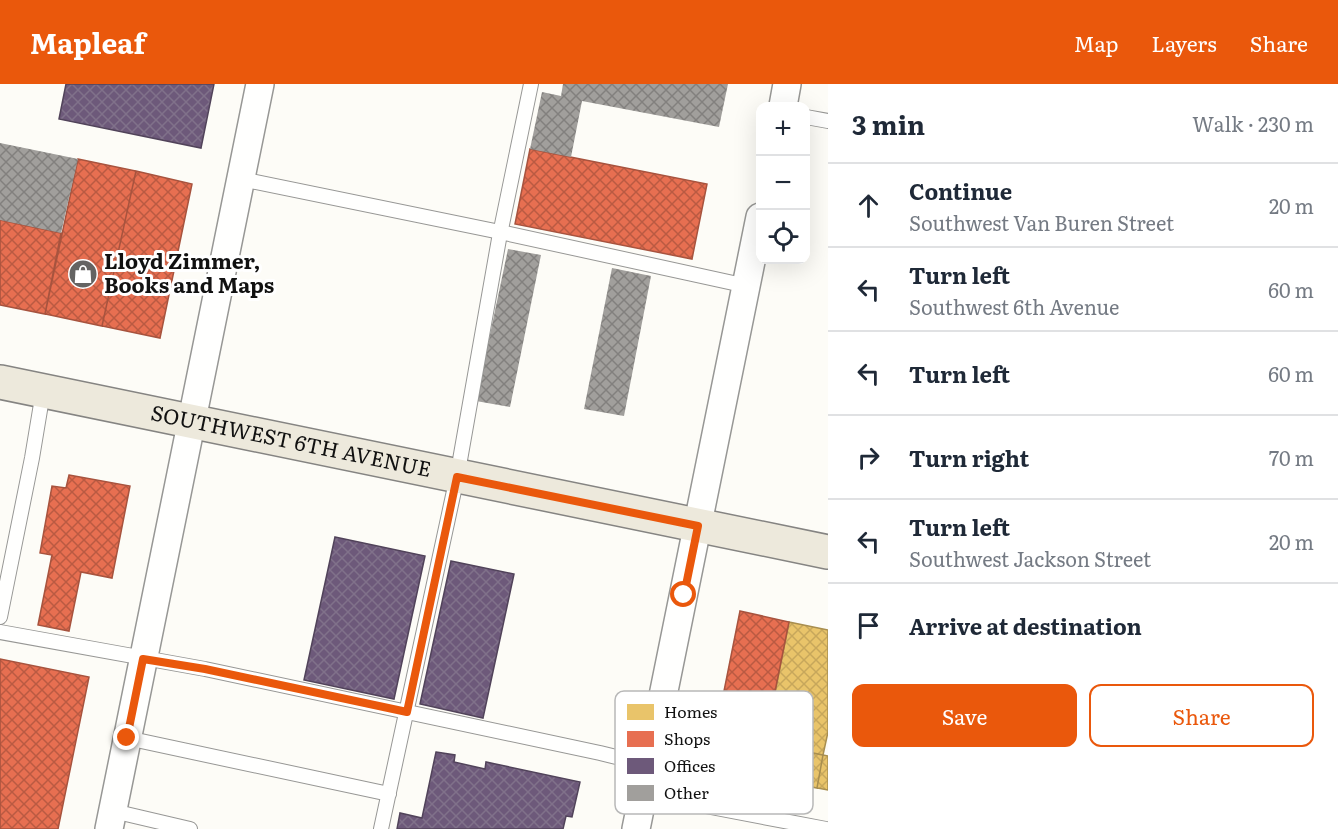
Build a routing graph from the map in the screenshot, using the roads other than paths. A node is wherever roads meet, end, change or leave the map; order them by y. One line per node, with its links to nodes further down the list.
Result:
1 (260, 84): 7 (street)
2 (531, 84): 8 (lane)
3 (787, 84): 4 (street)
4 (784, 102)
5 (810, 118): 6 (lane)
6 (828, 121)
7 (241, 179): 8 (lane); 13 (street)
8 (500, 232): 10 (lane); 14 (lane)
9 (756, 238): 10 (street)
10 (747, 286): 15 (street)
11 (0, 382): 12 (main road, SOUTHWEST 6TH AVENUE)
12 (43, 392): 13 (main road, SOUTHWEST 6TH AVENUE); 17 (lane)
13 (191, 422): 14 (main road, SOUTHWEST 6TH AVENUE); 19 (street)
14 (457, 477): 15 (main road, SOUTHWEST 6TH AVENUE); 21 (lane)
15 (698, 526): 16 (main road, SOUTHWEST 6TH AVENUE); 20 (street)
16 (828, 552)
17 (0, 617)
18 (0, 632): 19 (lane)
19 (143, 659): 21 (lane); 22 (street)
20 (664, 691)
21 (407, 712): 23 (lane); 24 (lane)
22 (127, 738): 24 (lane); 27 (street)
23 (615, 758)
24 (389, 794): 29 (lane)
25 (639, 814): 30 (street)
26 (748, 814): 31 (lane)
27 (111, 820): 28 (lane)
28 (190, 829)
29 (381, 829)
30 (636, 829)
31 (826, 829)

